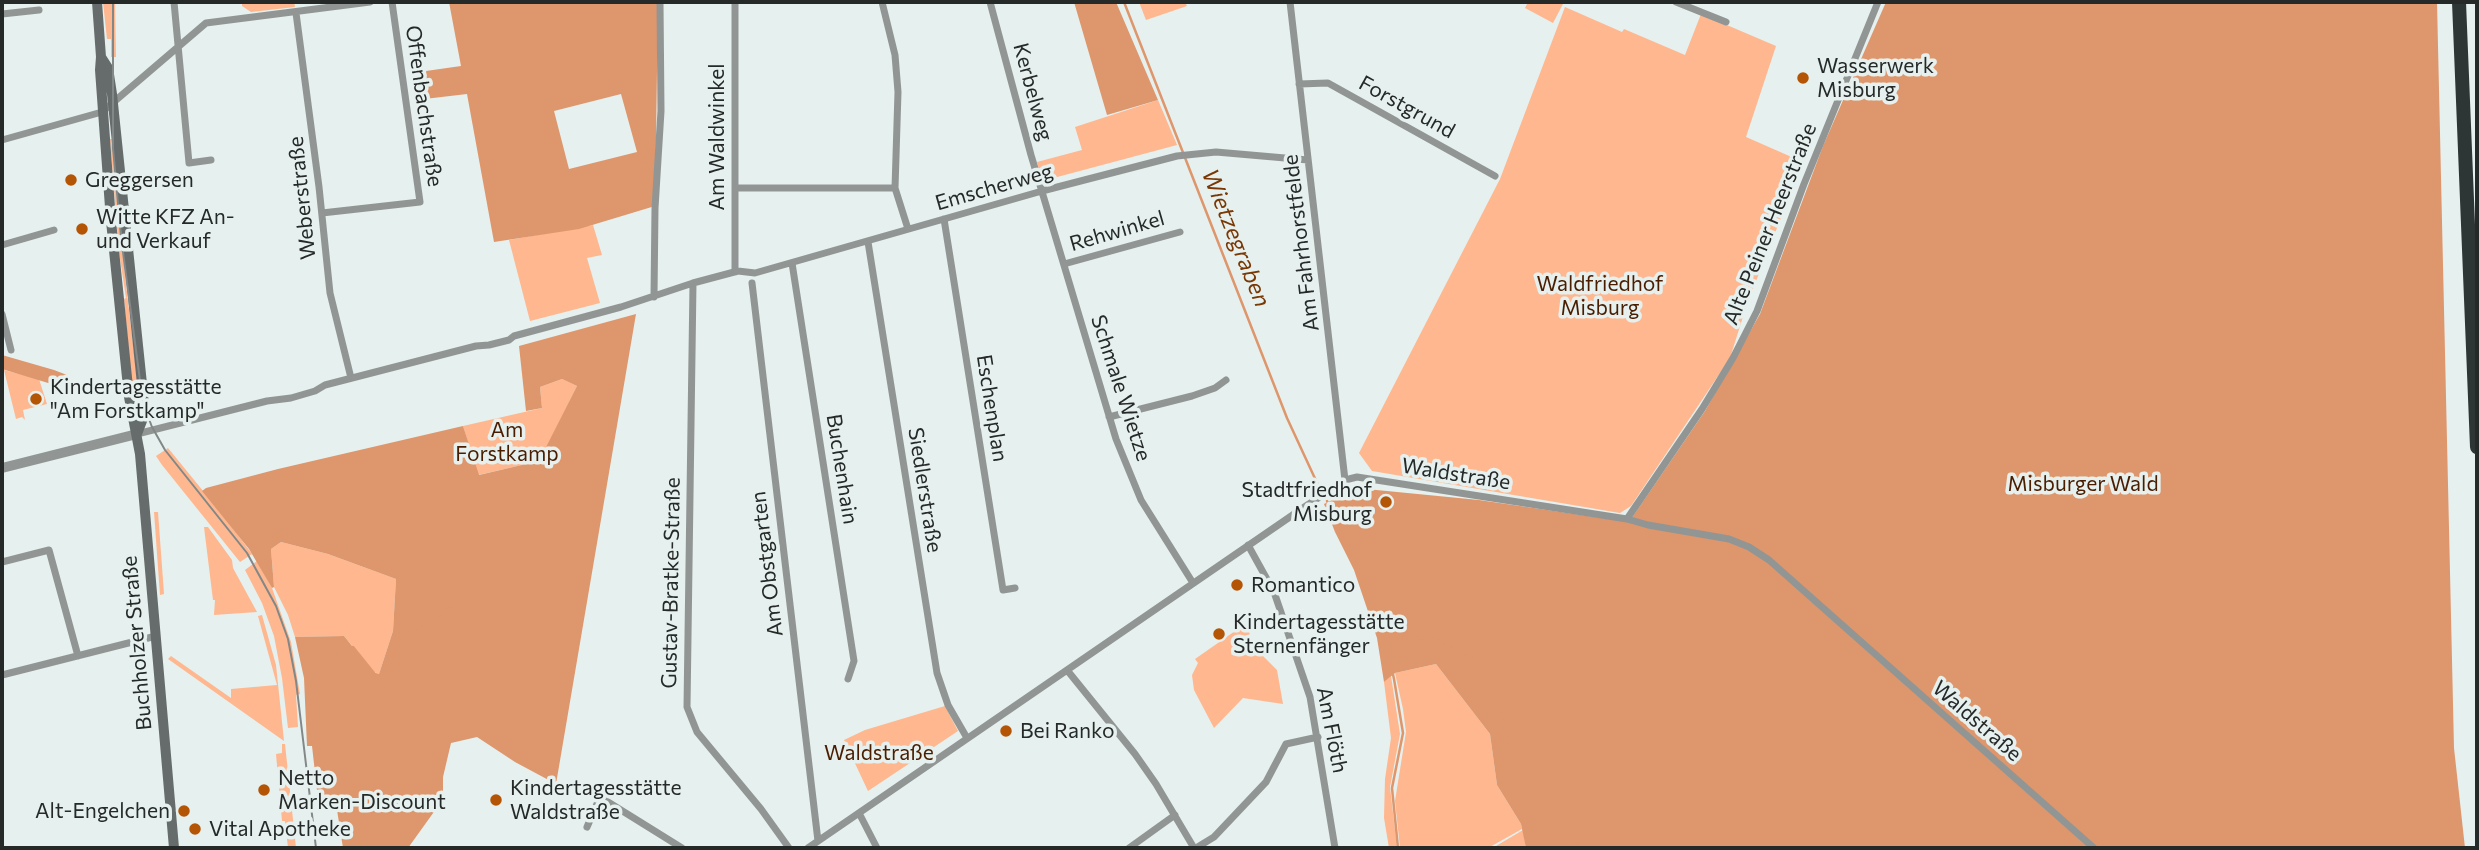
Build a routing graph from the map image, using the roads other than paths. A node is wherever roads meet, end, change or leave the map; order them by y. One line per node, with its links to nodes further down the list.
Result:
1 (97, 2): 20 (main road, Buchholzer Straße)
2 (174, 2): 18 (street)
3 (370, 2): 13 (street)
4 (392, 2): 28 (street, Offenbachstraße)
5 (660, 2): 40 (street)
6 (735, 2): 25 (street, Am Waldwinkel)
7 (882, 2): 26 (street)
8 (990, 2): 27 (street, Kerbelweg)
9 (1290, 2): 19 (street, Am Fahrhorstfelde)
10 (1676, 2): 17 (street)
11 (1878, 2): 50 (street, Alte Peiner Heerstraße)
12 (2459, 2): 47 (highway)
13 (341, 4): 15 (street)
14 (39, 10): 16 (street)
15 (296, 13): 18 (street); 28 (street, Weberstraße)
16 (2, 14)
17 (1726, 22)
18 (177, 47): 20 (street); 22 (street)
19 (1299, 84): 23 (street, Am Fahrhorstfelde); 24 (street, Forstgrund)
20 (107, 108): 21 (street); 46 (main road, Buchholzer Straße)
21 (2, 140)
22 (211, 160)
23 (1308, 160): 27 (street, Emscherweg); 49 (street, Am Fahrhorstfelde)
24 (1495, 176)
25 (735, 188): 26 (street); 37 (street, Am Waldwinkel)
26 (895, 188): 30 (street)
27 (1042, 191): 29 (street, Emscherweg); 36 (street, Schmale Wietze)
28 (322, 213): 43 (street, Weberstraße)
29 (944, 219): 30 (street, Emscherweg); 54 (street, Eschenplan)
30 (908, 229): 33 (street, Emscherweg)
31 (54, 230): 34 (street)
32 (1180, 232): 36 (street, Rehwinkel)
33 (868, 242): 35 (street, Emscherweg); 61 (street, Siedlerstraße)
34 (2, 245)
35 (792, 263): 37 (street, Emscherweg); 59 (street, Buchenhain)
36 (1065, 264): 45 (street, Schmale Wietze)
37 (735, 272): 38 (street, Emscherweg)
38 (693, 283): 40 (street); 68 (street, Gustav-Bratke-Straße)
39 (752, 283): 65 (street, Am Obstgarten)
40 (654, 297): 43 (street)
41 (2, 314): 42 (street)
42 (11, 350)
43 (351, 378): 46 (street)
44 (1226, 380): 45 (street)
45 (1109, 417): 53 (street, Schmale Wietze)
46 (137, 434): 48 (street); 55 (main road, Buchholzer Straße)
47 (2477, 447)
48 (2, 468)
49 (1345, 480): 50 (street, Waldstraße); 51 (street)
50 (1627, 519): 74 (street, Waldstraße)
51 (1248, 545): 53 (street); 60 (street, Am Flöth)
52 (2, 562): 56 (street)
53 (1193, 583): 57 (street)
54 (1015, 588)
55 (156, 636): 56 (street); 66 (main road, Buchholzer Straße)
56 (78, 656): 58 (street)
57 (1067, 670): 61 (street); 63 (street)
58 (2, 675)
59 (848, 680)
60 (1318, 737): 72 (street); 73 (street, Am Flöth)
61 (967, 738): 62 (street)
62 (859, 813): 65 (street); 70 (street)
63 (1175, 815): 71 (street); 72 (street)
64 (587, 827): 67 (street)
65 (818, 841): 69 (street)
66 (174, 848)
67 (682, 848)
68 (789, 848)
69 (808, 848)
70 (877, 848)
71 (1129, 848)
72 (1195, 848)
73 (1335, 848)
74 (2094, 848)

